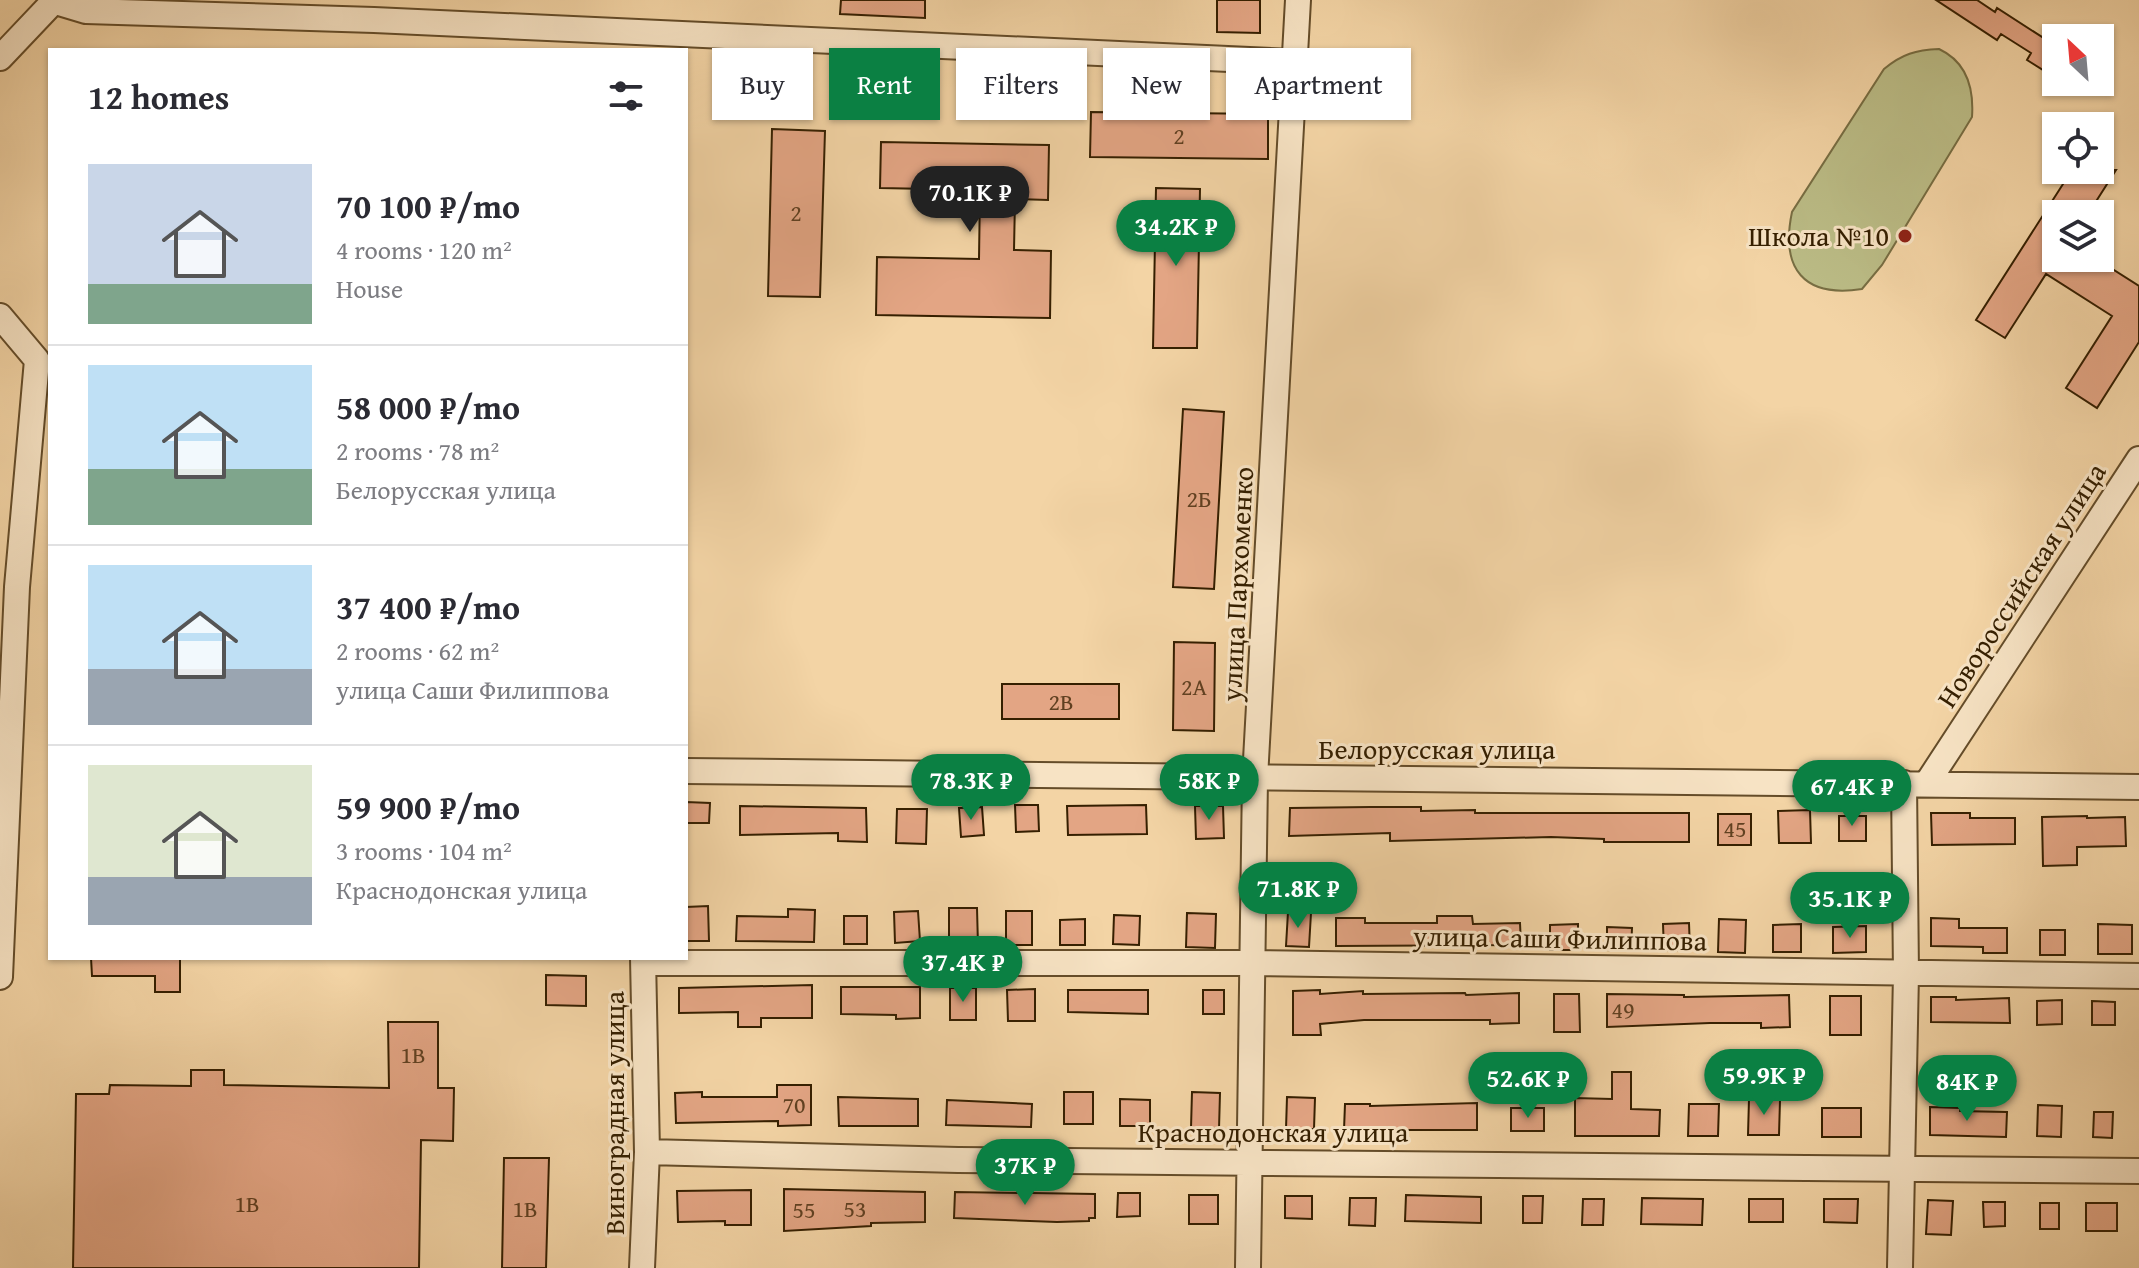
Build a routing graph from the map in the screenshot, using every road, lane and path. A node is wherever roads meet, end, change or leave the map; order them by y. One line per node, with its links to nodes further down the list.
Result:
1 (1298, 0): 3 (street, улица Пархоменко)
2 (56, 1): 4 (street); 5 (street)
3 (1294, 48)
4 (0, 58)
5 (1226, 59)
6 (1290, 120): 11 (street, улица Пархоменко)
7 (0, 316): 8 (street)
8 (43, 360): 18 (street)
9 (2139, 459): 12 (street, Новороссийская улица)
10 (688, 771): 11 (street, Белорусская улица)
11 (1255, 778): 12 (street, Белорусская улица); 15 (street, улица Пархоменко)
12 (1915, 783): 13 (street, Белорусская улица); 16 (street)
13 (2139, 787)
14 (644, 960): 15 (street, улица Саши Филиппова); 19 (street, Виноградная улица)
15 (1252, 963): 16 (street, улица Саши Филиппова); 20 (street, улица Пархоменко)
16 (1906, 974): 17 (street, улица Саши Филиппова); 21 (street)
17 (2139, 976)
18 (0, 977)
19 (647, 1152): 20 (street, Краснодонская улица); 23 (street, Виноградная улица)
20 (1249, 1161): 21 (street, Краснодонская улица); 24 (street, улица Пархоменко)
21 (1902, 1168): 22 (street, Краснодонская улица); 25 (street)
22 (2139, 1171)
23 (642, 1268)
24 (1248, 1268)
25 (1900, 1268)

